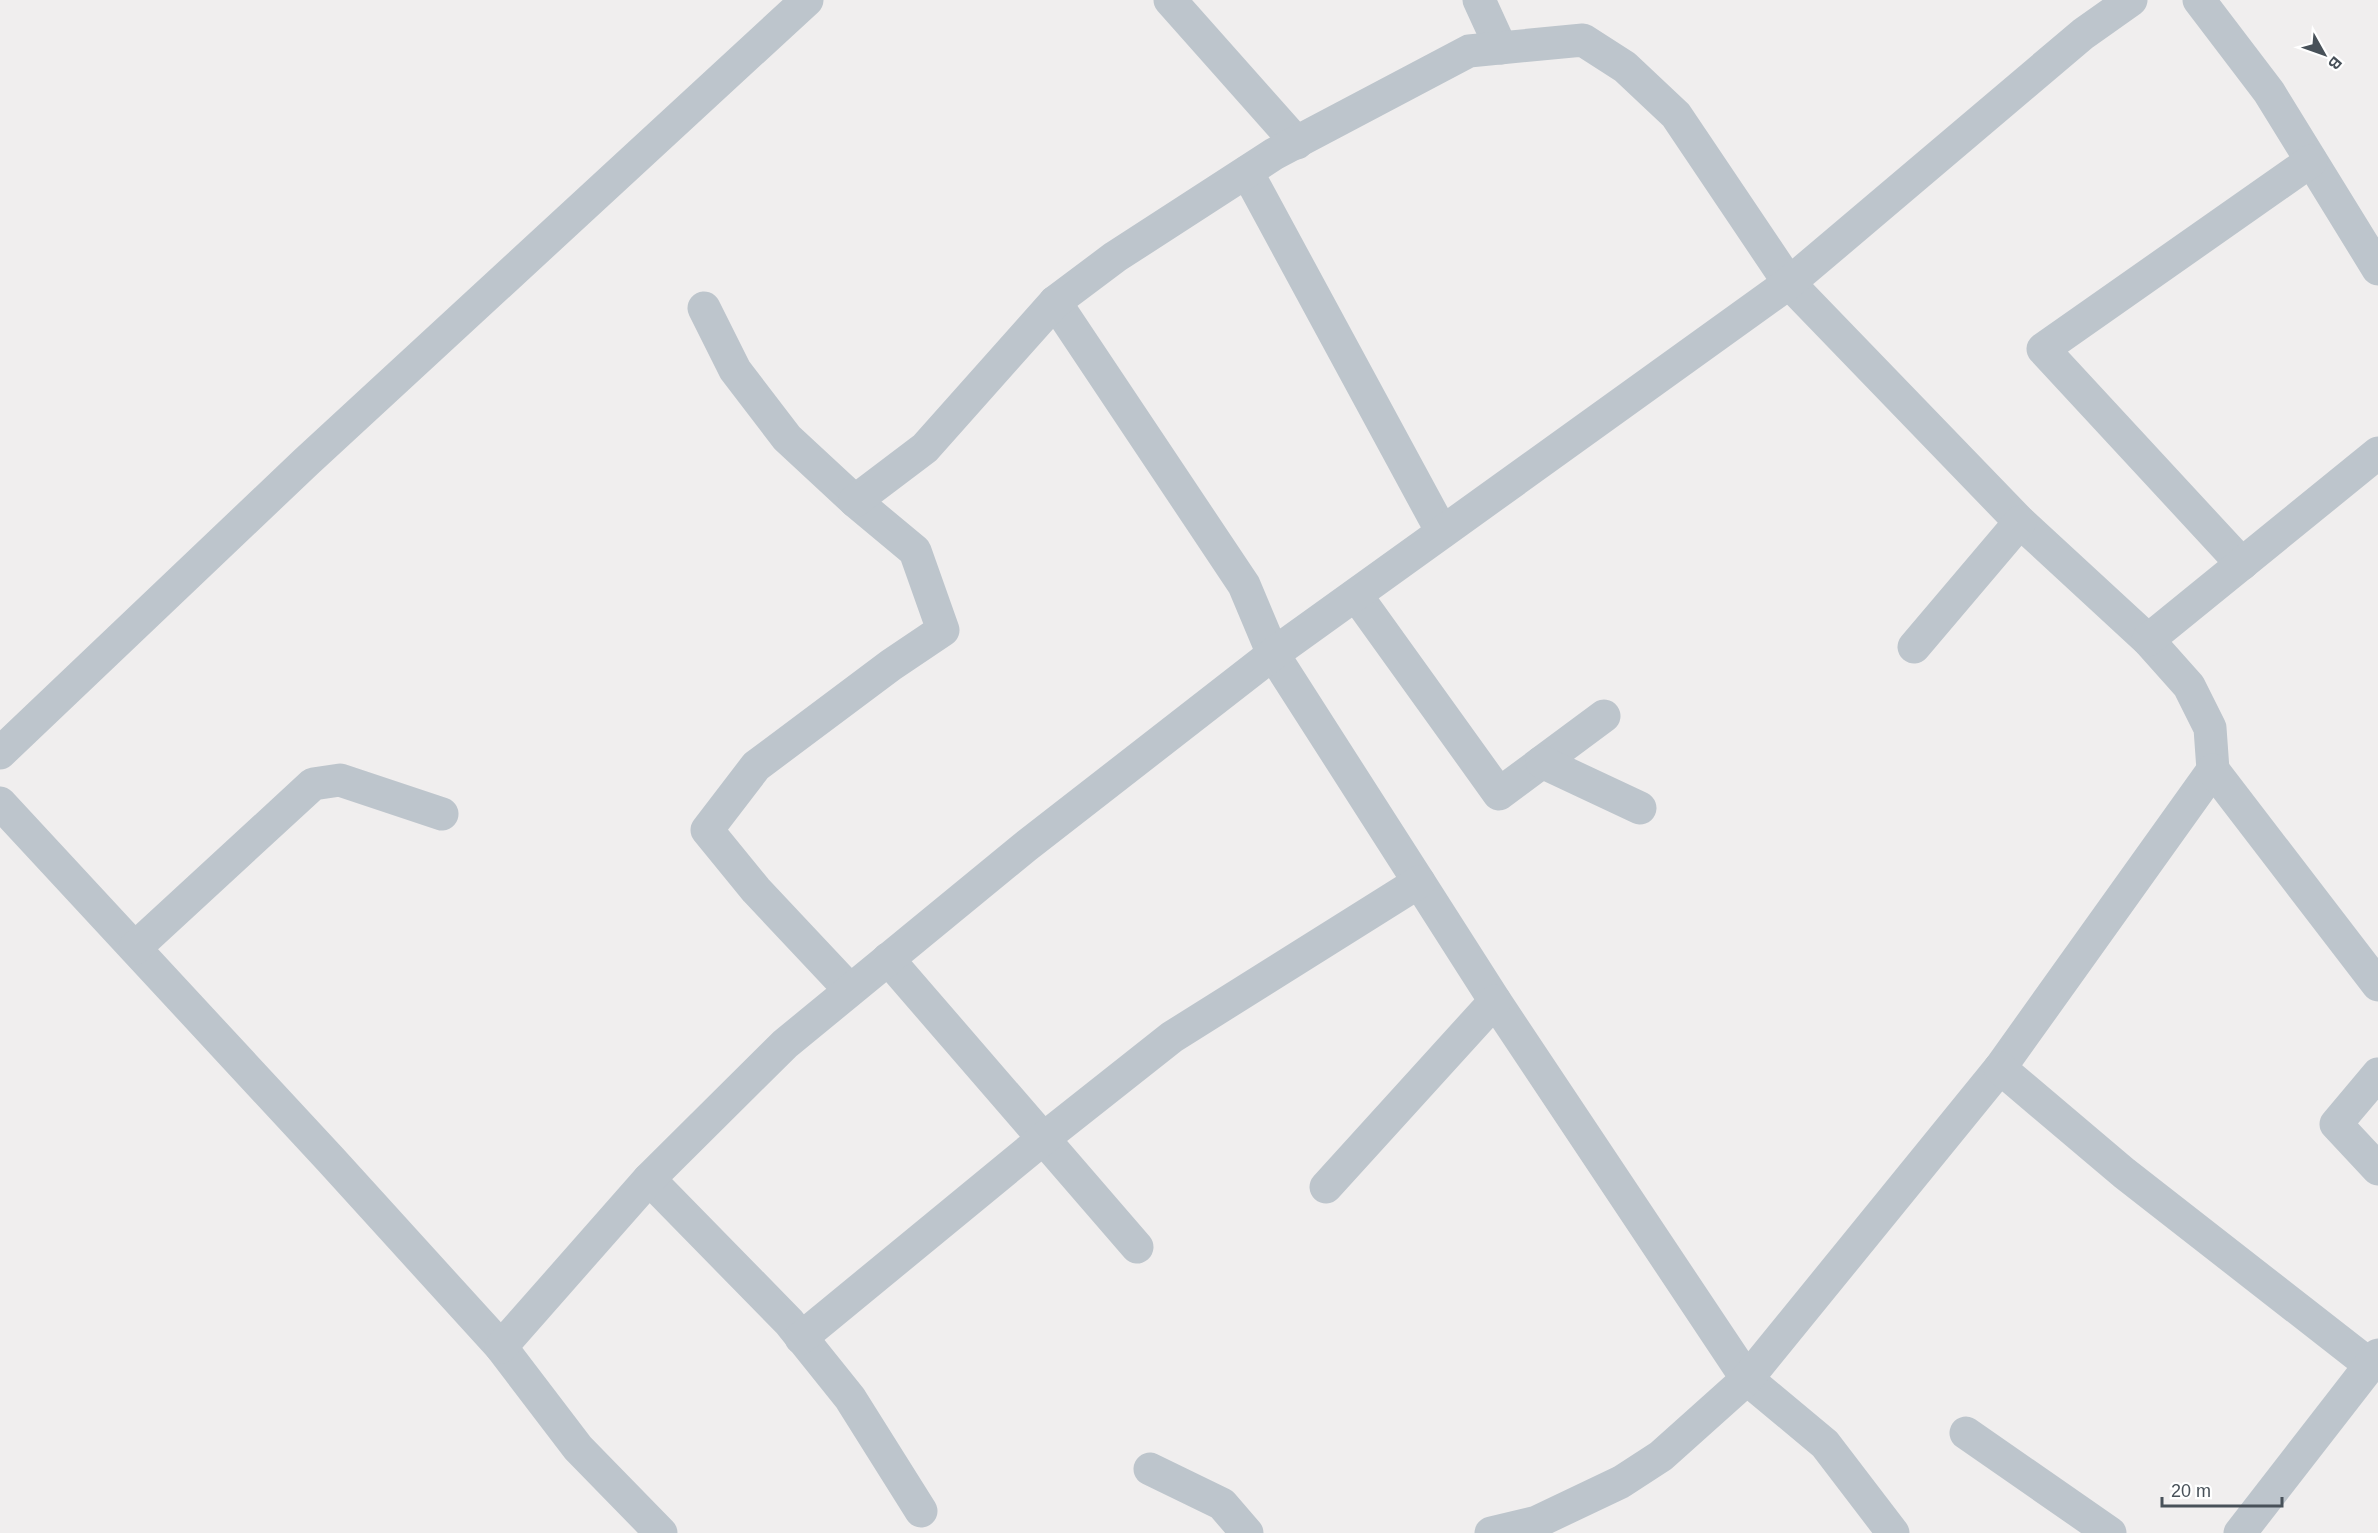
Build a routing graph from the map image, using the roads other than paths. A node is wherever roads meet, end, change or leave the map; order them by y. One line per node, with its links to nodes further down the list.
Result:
1 (807, 0): 24 (street)
2 (1170, 0): 7 (street)
3 (1479, 0): 6 (street)
4 (2131, 0): 11 (street)
5 (2199, 0): 8 (street)
6 (1501, 48): 7 (street); 11 (street)
7 (1297, 143): 9 (street)
8 (2311, 161): 10 (street); 18 (street)
9 (1247, 172): 12 (street); 17 (street)
10 (2378, 269)
11 (1789, 283): 16 (street); 17 (street)
12 (1055, 302): 15 (street); 22 (street)
13 (704, 308): 15 (street)
14 (2378, 453): 18 (street)
15 (855, 501): 34 (street)
16 (2020, 522): 20 (street); 21 (street)
17 (1442, 532): 19 (street)
18 (2242, 564): 20 (street)
19 (1356, 595): 22 (street); 25 (street)
20 (2148, 640): 26 (street)
21 (1914, 647)
22 (1273, 654): 30 (street); 32 (street)
23 (1604, 716): 25 (street)
24 (0, 753)
25 (1542, 762): 28 (street)
26 (2213, 770): 33 (street); 36 (street)
27 (0, 803): 31 (street)
28 (1640, 808)
29 (442, 814): 31 (street)
30 (1419, 882): 35 (street); 38 (street)
31 (135, 948): 44 (street)
32 (888, 959): 34 (street); 38 (street)
33 (2378, 985)
34 (850, 990): 40 (street)
35 (1495, 1000): 41 (street); 46 (street)
36 (2000, 1068): 45 (street); 46 (street)
37 (2378, 1074): 39 (street)
38 (1043, 1139): 42 (street); 43 (street)
39 (2378, 1169)
40 (649, 1179): 43 (street); 44 (street)
41 (1326, 1187)
42 (1137, 1247)
43 (801, 1338): 49 (street)
44 (501, 1347): 50 (street)
45 (2374, 1360): 55 (street)
46 (1747, 1379): 52 (street); 53 (street)
47 (1966, 1433): 54 (street)
48 (1150, 1469): 51 (street)
49 (921, 1510)
50 (661, 1533)
51 (1247, 1533)
52 (1491, 1533)
53 (1893, 1533)
54 (2110, 1533)
55 (2240, 1533)

